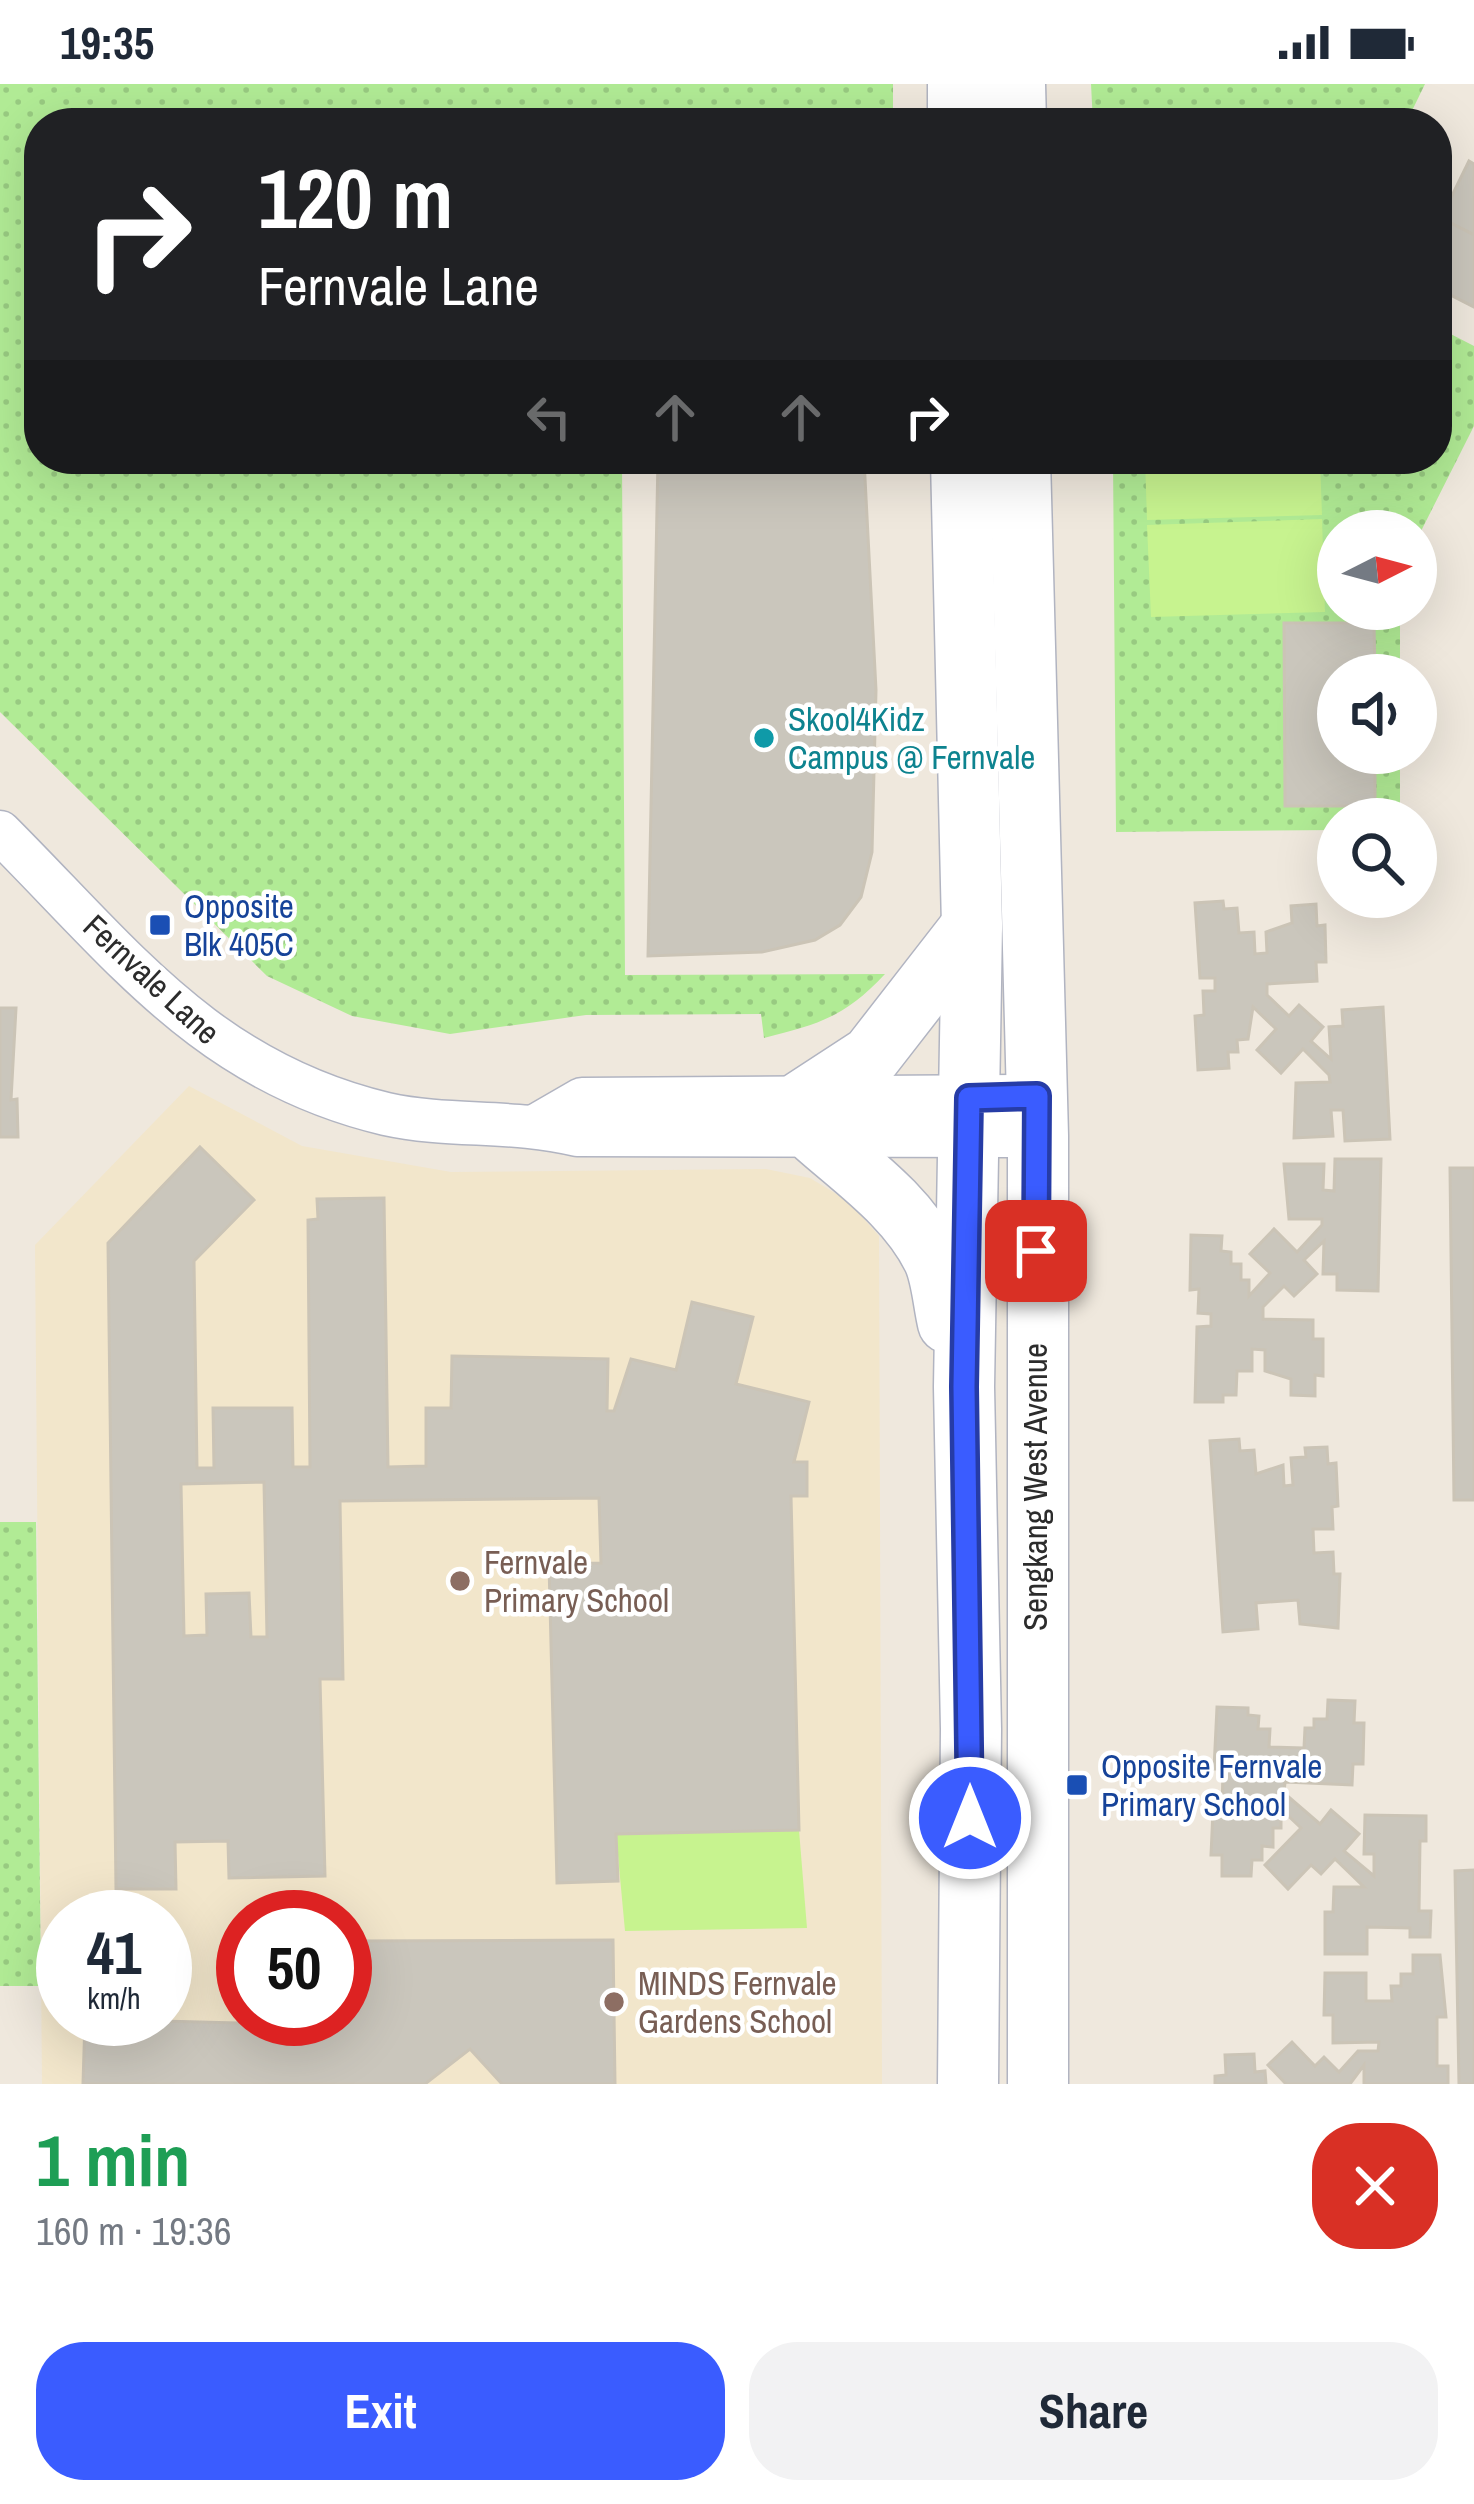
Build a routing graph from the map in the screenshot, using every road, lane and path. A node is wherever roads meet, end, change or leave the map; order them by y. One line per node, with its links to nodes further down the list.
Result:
1 (961, 474): 4 (main road, Sengkang West Avenue)
2 (1020, 474): 5 (main road, Sengkang West Avenue)
3 (0, 832): 7 (street, Fernvale Lane)
4 (971, 926): 6 (main road, Sengkang West Avenue); 7 (main road)
5 (1037, 1116): 6 (street, Fernvale Lane); 10 (main road, Sengkang West Avenue)
6 (969, 1117): 7 (street, Fernvale Lane); 8 (main road, Sengkang West Avenue)
7 (809, 1118): 8 (main road)
8 (964, 1387): 9 (main road, Sengkang West Avenue)
9 (968, 2084)
10 (1039, 2084)

